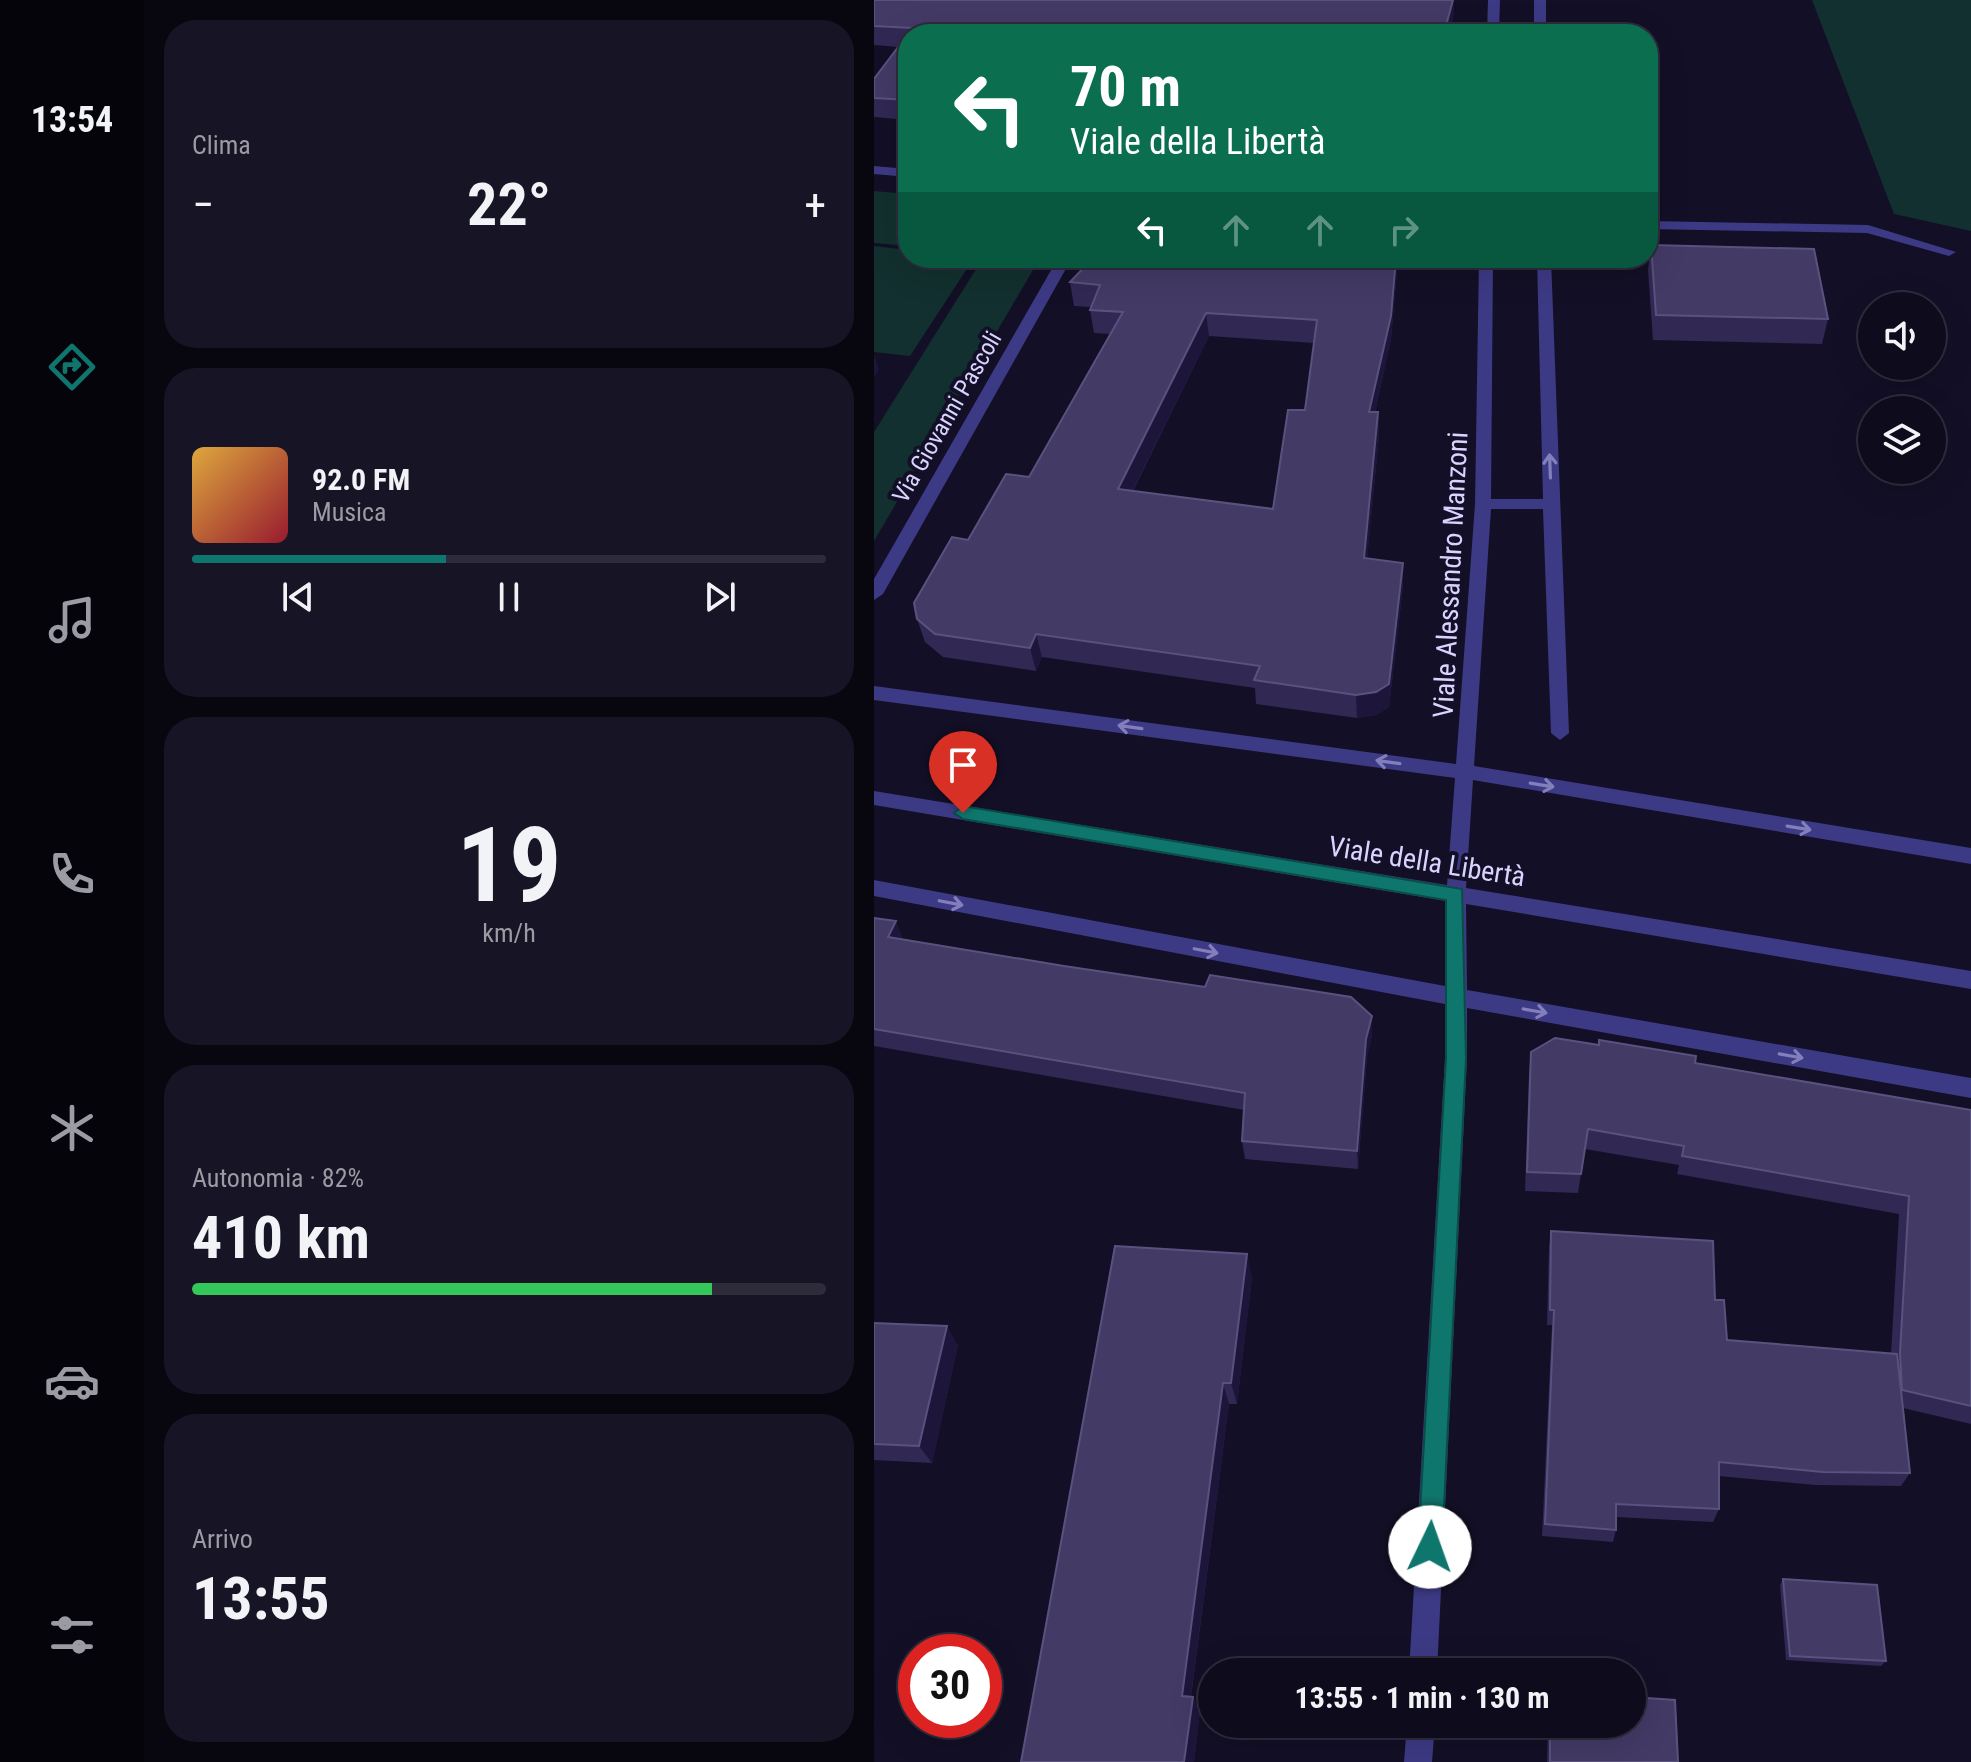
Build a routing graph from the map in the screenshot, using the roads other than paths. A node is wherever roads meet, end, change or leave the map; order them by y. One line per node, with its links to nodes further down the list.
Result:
1 (1494, 0): 3 (street)
2 (1540, 0): 4 (street)
3 (1493, 24)
4 (1540, 24)
5 (874, 170): 6 (street)
6 (898, 172)
7 (1658, 225): 8 (street)
8 (1949, 252)
9 (1059, 268): 14 (street, Via Giovanni Pascoli)
10 (1486, 268): 12 (street, Viale Alessandro Manzoni)
11 (1544, 268): 13 (street, one-way to 11)
12 (1483, 504): 13 (street); 17 (street, Viale Alessandro Manzoni)
13 (1551, 504): 16 (street)
14 (874, 594)
15 (874, 693): 17 (street, one-way to 15)
16 (1560, 733)
17 (1465, 772): 19 (street, one-way to 19); 21 (street, Viale Alessandro Manzoni)
18 (874, 798): 21 (street, Viale della Libertà)
19 (1971, 856)
20 (874, 888): 23 (street, one-way to 23)
21 (1456, 894): 22 (street, Viale della Libertà); 23 (street, Viale Alessandro Manzoni)
22 (1971, 980)
23 (1458, 997): 24 (street, one-way to 24); 25 (street, Viale Alessandro Manzoni)
24 (1971, 1088)
25 (1424, 1658)
26 (1420, 1738): 27 (street)
27 (1418, 1762)

